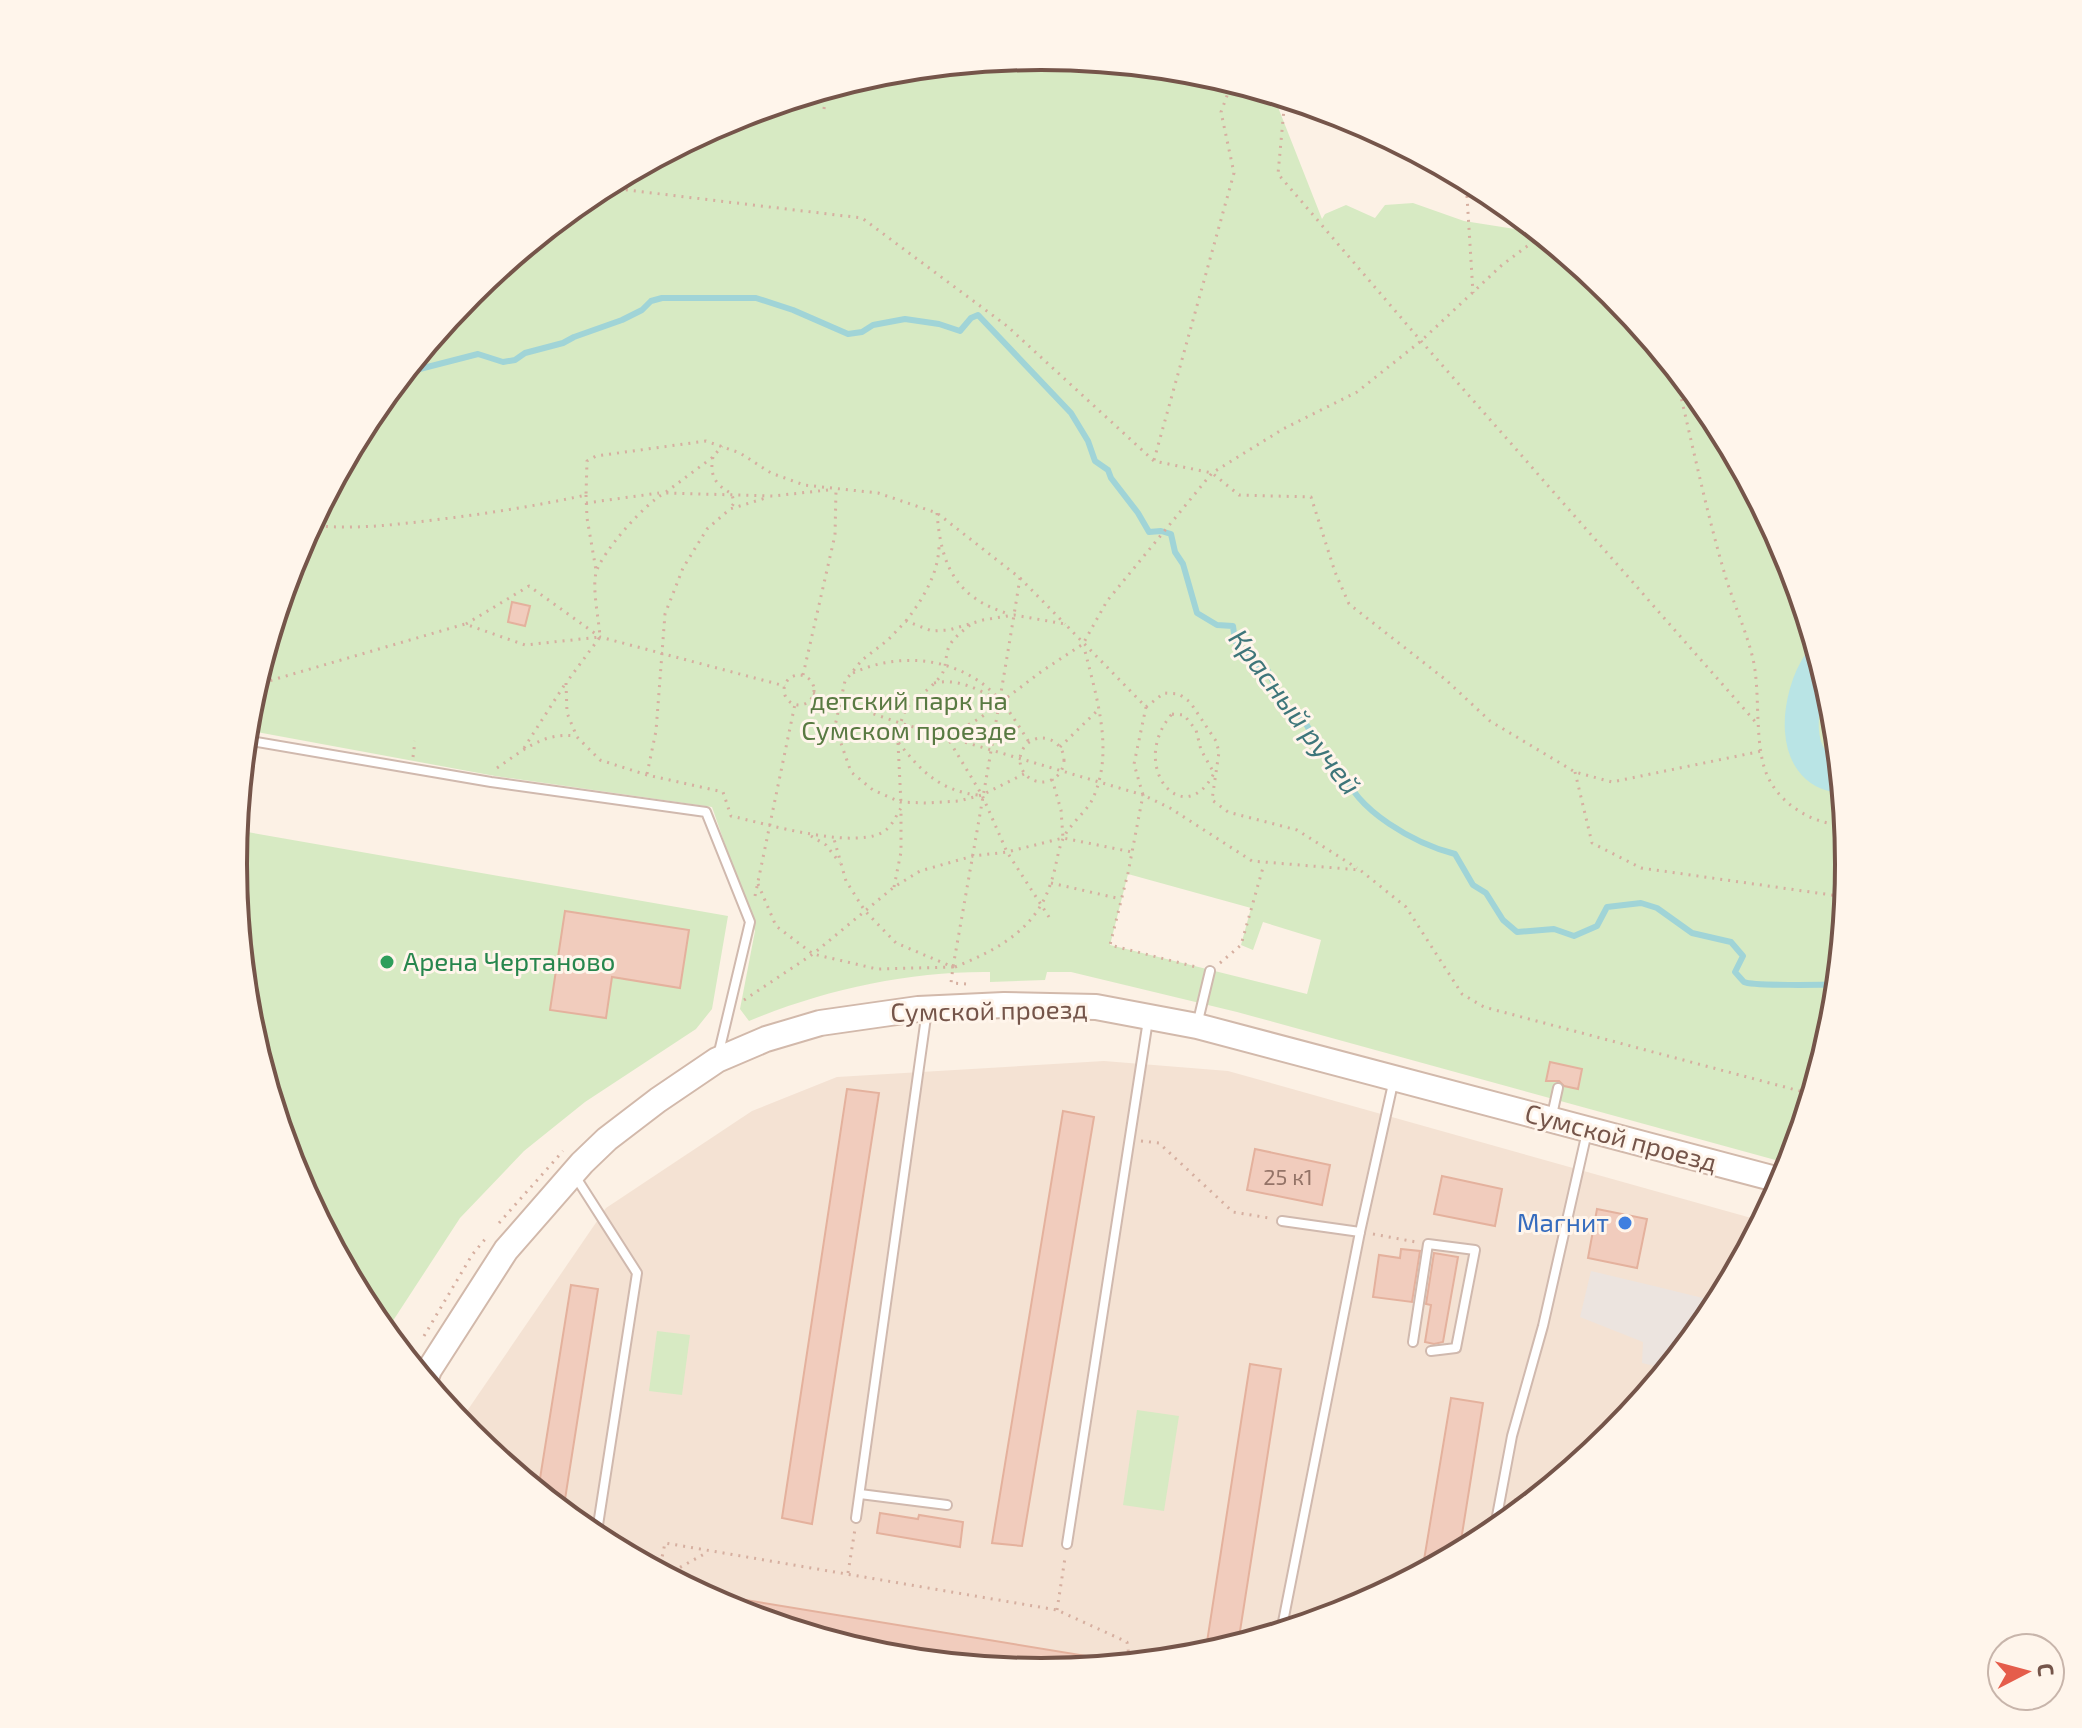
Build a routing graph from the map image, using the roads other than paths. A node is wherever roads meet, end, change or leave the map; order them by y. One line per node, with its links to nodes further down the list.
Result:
1 (257, 742): 6 (lane)
2 (1210, 971): 5 (lane)
3 (927, 1009): 4 (street, Сумской проезд); 6 (street, Сумской проезд); 18 (lane)
4 (1149, 1016): 5 (street, Сумской проезд); 23 (lane)
5 (1197, 1026): 7 (street, Сумской проезд)
6 (717, 1060): 11 (street, Сумской проезд)
7 (1394, 1078): 9 (street, Сумской проезд); 14 (lane)
8 (1558, 1088): 9 (lane)
9 (1551, 1120): 10 (street, Сумской проезд)
10 (1588, 1129): 12 (street, Сумской проезд); 20 (lane)
11 (573, 1173): 17 (street, Сумской проезд); 22 (lane)
12 (1770, 1178)
13 (1282, 1221): 14 (lane)
14 (1360, 1232): 24 (lane)
15 (1413, 1342): 16 (lane)
16 (1431, 1351)
17 (429, 1370)
18 (860, 1494): 19 (lane); 21 (lane)
19 (947, 1505)
20 (1498, 1513)
21 (856, 1518)
22 (598, 1523)
23 (1067, 1544)
24 (1283, 1620)

